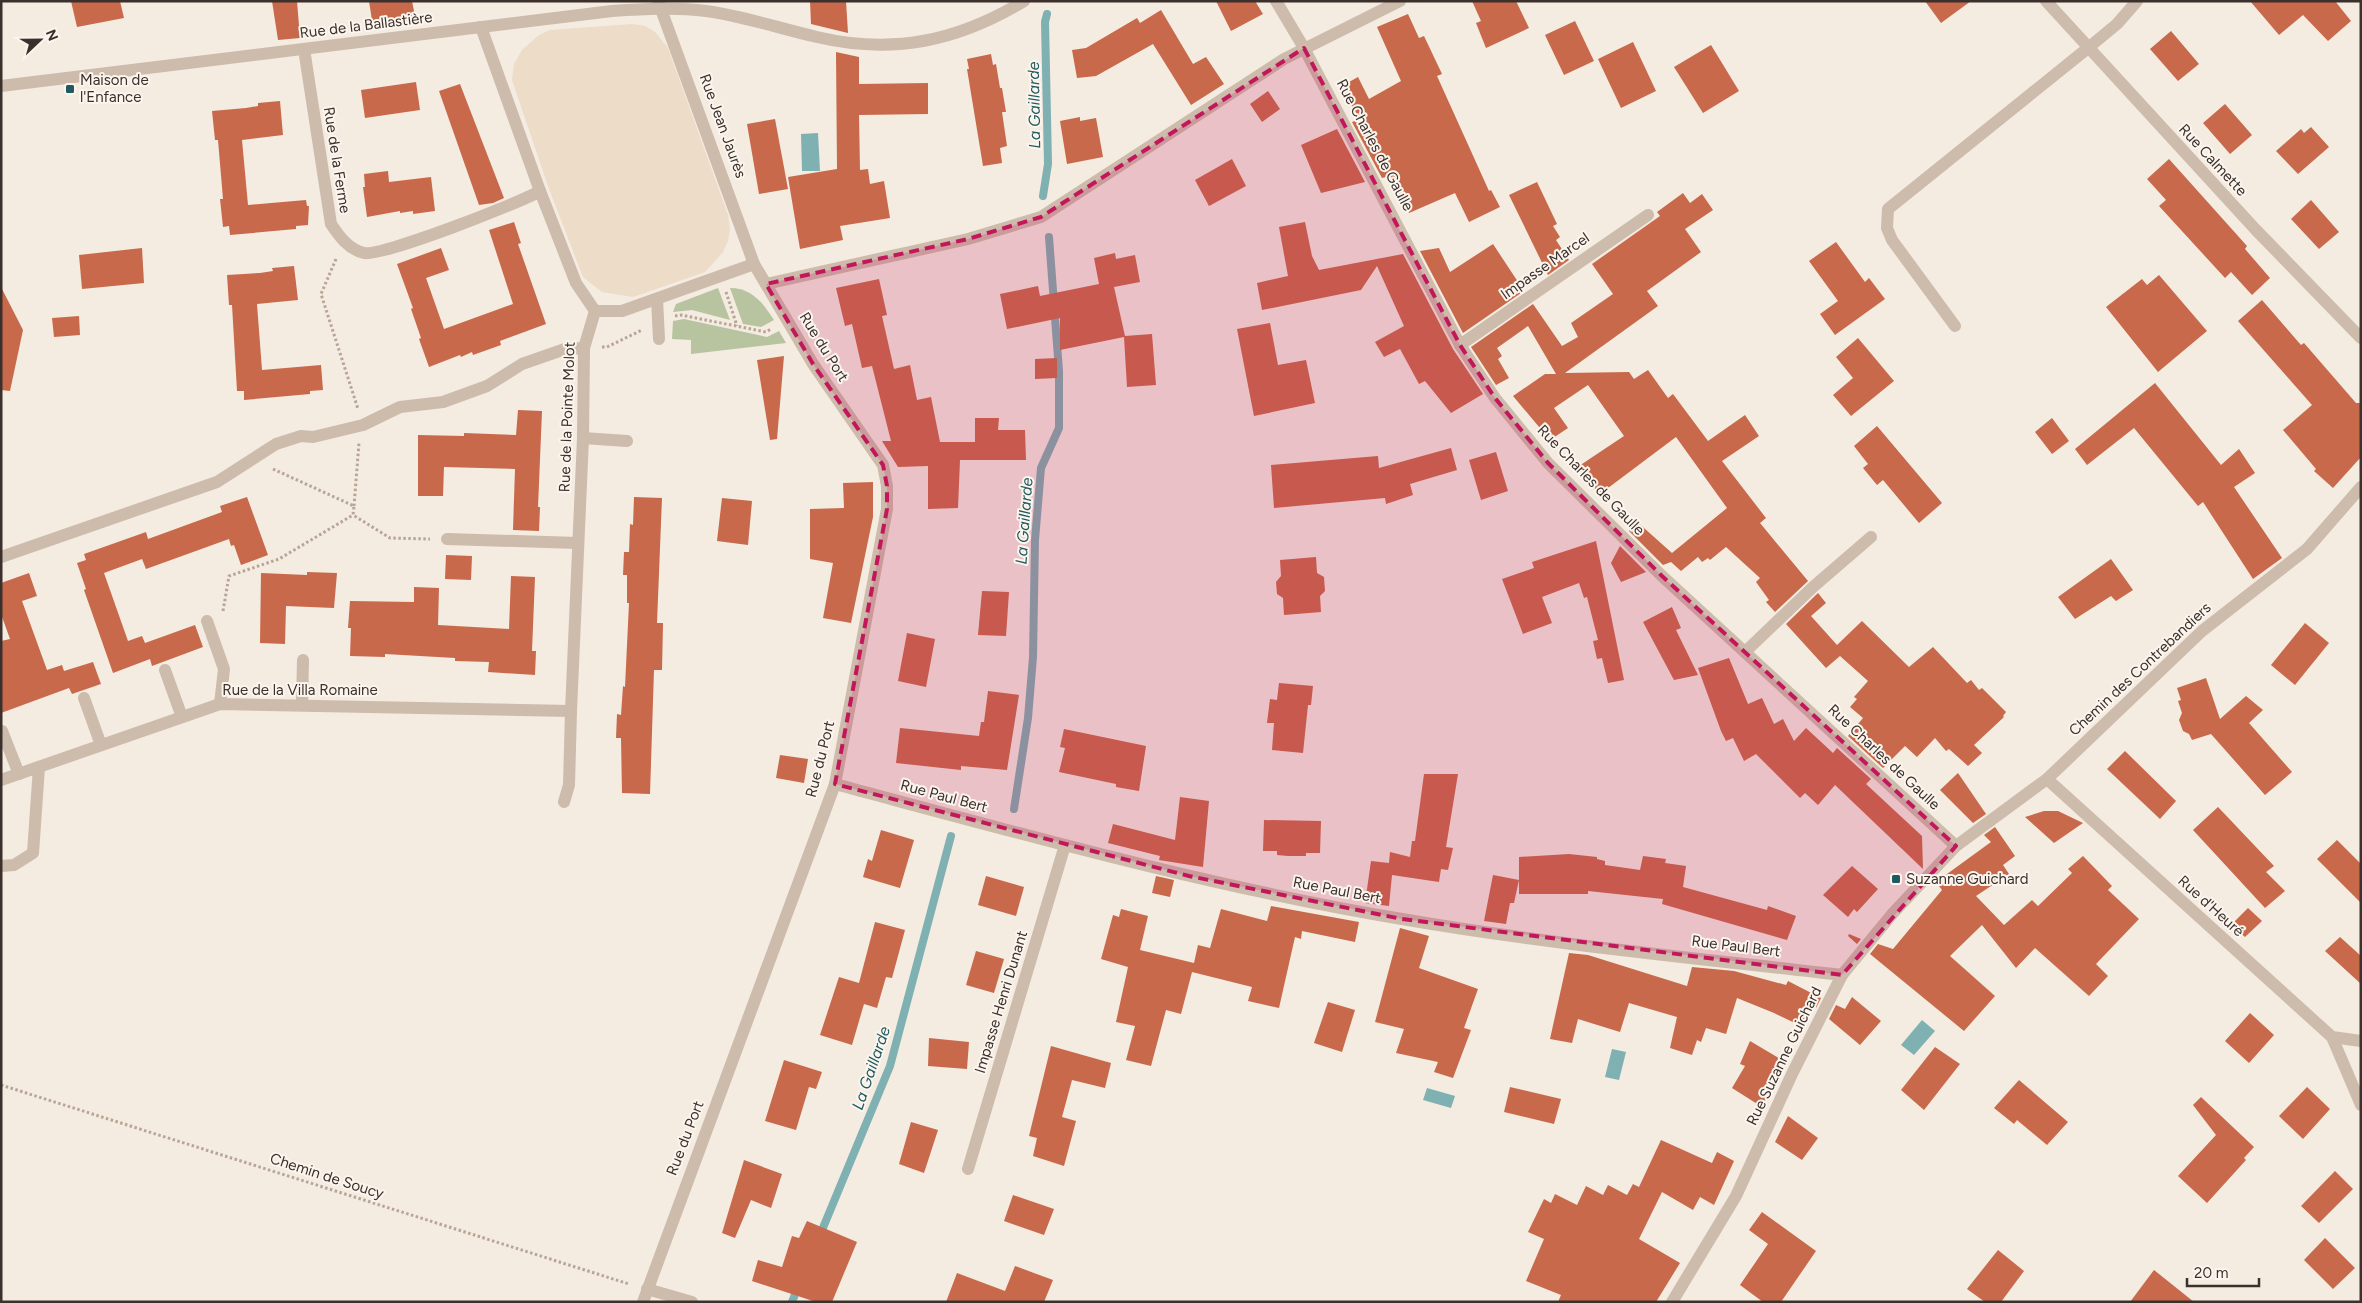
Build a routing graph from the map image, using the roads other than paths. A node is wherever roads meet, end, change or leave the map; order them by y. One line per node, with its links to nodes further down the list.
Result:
1 (1024, 1): 6 (street, Rue de la Ballastière)
2 (1276, 1): 8 (street, Rue Charles de Gaulle)
3 (1400, 1): 8 (street)
4 (2046, 1): 9 (street, Rue Calmette)
5 (2137, 1): 9 (street)
6 (659, 5): 7 (street, Rue de la Ballastière); 14 (street, Rue Jean Jaurès)
7 (481, 27): 10 (street, Rue de la Ballastière); 12 (street)
8 (1304, 48): 15 (street); 21 (street, Rue Charles de Gaulle)
9 (2088, 48): 18 (street); 19 (street, Rue Calmette)
10 (304, 49): 11 (street, Rue de la Ballastière); 12 (street, Rue de la Ferme)
11 (1, 86)
12 (540, 191): 17 (street)
13 (1648, 215): 21 (street, Impasse Marcel)
14 (754, 264): 15 (street, Rue du Port); 16 (street)
15 (766, 284): 45 (street, Rue du Port)
16 (657, 300): 17 (street); 20 (street)
17 (595, 312): 22 (street, Rue de la Pointe Molot)
18 (1955, 326)
19 (2361, 338)
20 (659, 339)
21 (1460, 345): 31 (street, Rue Charles de Gaulle)
22 (584, 348): 23 (street, Rue de la Pointe Molot); 29 (street)
23 (583, 438): 24 (street); 28 (street, Rue de la Pointe Molot)
24 (627, 440)
25 (2361, 487): 43 (street, Chemin des Contrebandiers)
26 (1871, 537): 31 (street)
27 (447, 540): 28 (street)
28 (578, 543): 37 (street, Rue de la Pointe Molot)
29 (1, 557)
30 (207, 621): 35 (street)
31 (1745, 652): 48 (street, Rue Charles de Gaulle)
32 (303, 660): 36 (street)
33 (165, 670): 38 (street)
34 (84, 698): 40 (street)
35 (220, 704): 36 (street, Rue de la Villa Romaine); 38 (street, Rue de la Villa Romaine)
36 (302, 705): 37 (street, Rue de la Villa Romaine)
37 (571, 711): 46 (street, Rue de la Pointe Molot)
38 (182, 717): 40 (street, Rue de la Villa Romaine)
39 (2, 731): 42 (street)
40 (102, 745): 41 (street, Rue de la Villa Romaine)
41 (39, 767): 42 (street, Rue de la Villa Romaine); 49 (street)
42 (19, 774): 44 (street, Rue de la Villa Romaine)
43 (2046, 779): 48 (street, Chemin des Contrebandiers); 51 (street, Rue d'Heuré)
44 (1, 780)
45 (834, 784): 47 (street, Rue Paul Bert); 55 (street, Rue du Port)
46 (564, 802)
47 (1065, 845): 50 (street, Rue Paul Bert); 54 (street, Impasse Henri Dunant)
48 (1956, 846): 50 (street, Rue Suzanne Guichard)
49 (1, 866)
50 (1842, 975): 58 (street, Rue Suzanne Guichard)
51 (2332, 1037): 52 (street); 53 (street)
52 (2361, 1041)
53 (2361, 1105)
54 (968, 1169)
55 (647, 1289): 56 (street, Rue du Port); 57 (street)
56 (642, 1302)
57 (692, 1302)
58 (1672, 1302)

